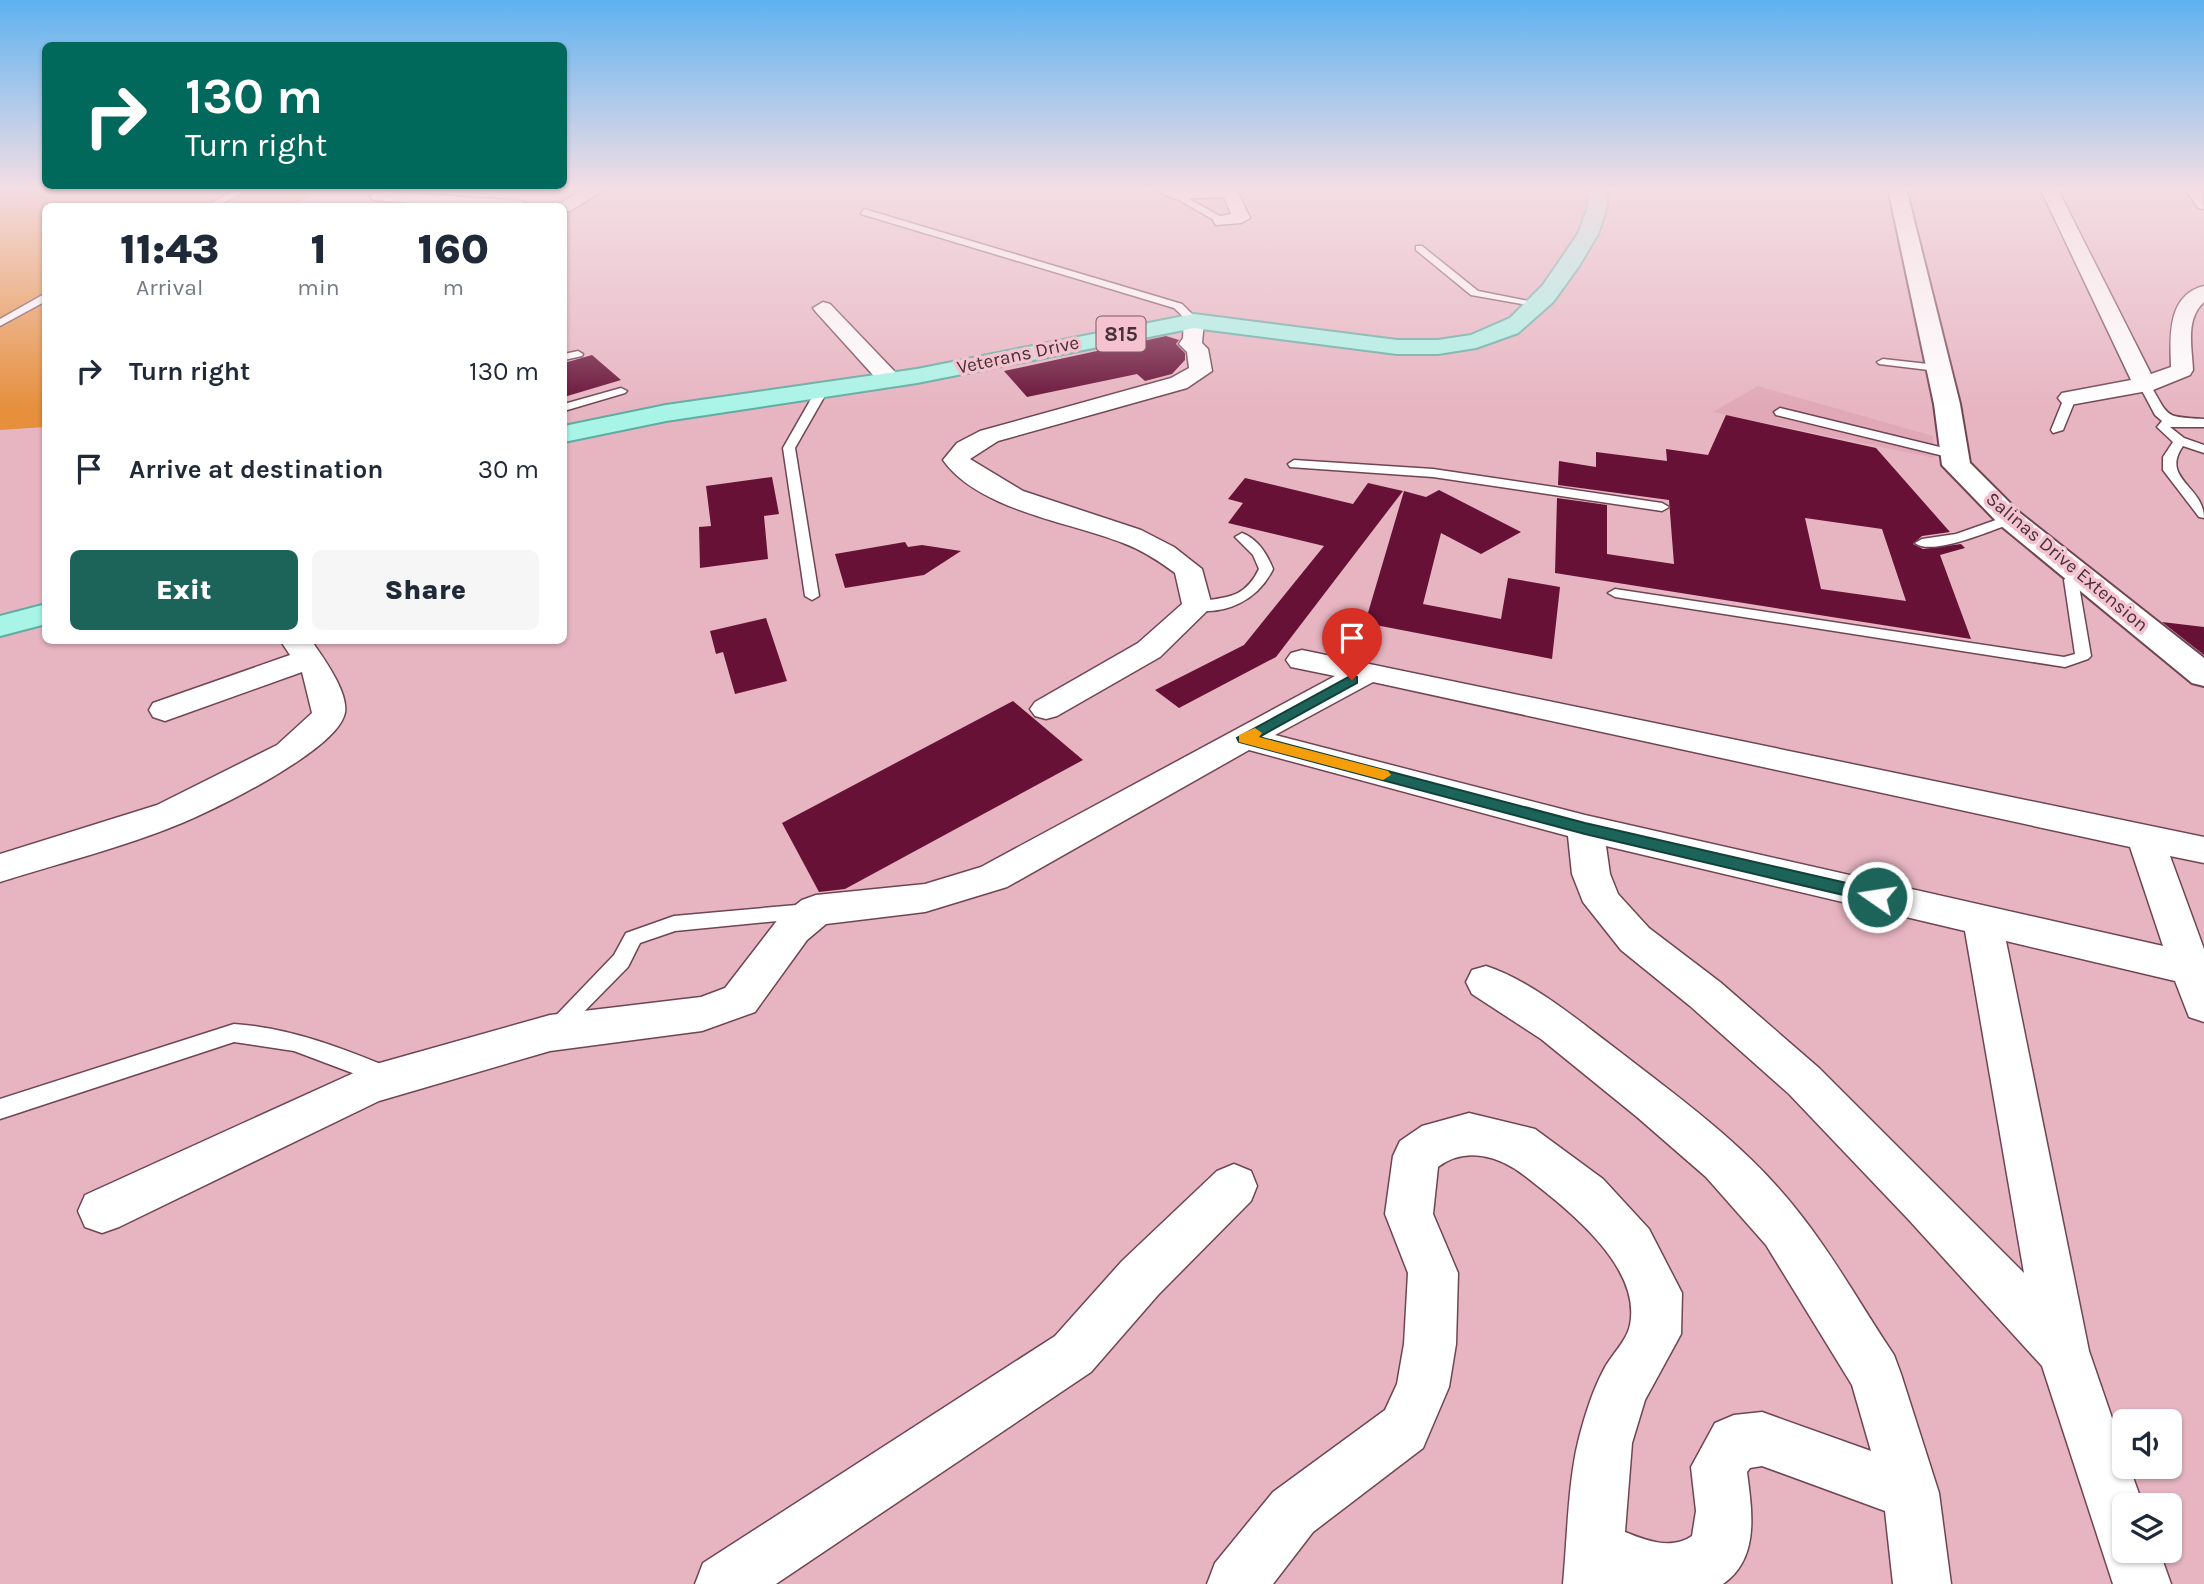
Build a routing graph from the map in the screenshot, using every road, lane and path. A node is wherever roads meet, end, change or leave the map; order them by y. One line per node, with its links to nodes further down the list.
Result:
1 (1031, 262): 10 (lane)
2 (1436, 262): 8 (lane)
3 (1571, 262): 8 (main road, Veterans Drive / 815)
4 (1913, 262): 15 (street)
5 (2085, 262): 17 (street)
6 (2204, 292): 17 (street)
7 (42, 298): 11 (lane)
8 (1538, 304): 10 (main road, Veterans Drive / 815)
9 (823, 308): 16 (street)
10 (1205, 322): 16 (main road, Veterans Drive / 815); 39 (street)
11 (0, 323)
12 (578, 354): 13 (lane)
13 (567, 356)
14 (1883, 362): 15 (lane)
15 (1937, 368): 29 (street)
16 (891, 380): 19 (main road, Veterans Drive / 815)
17 (2148, 389): 20 (street); 23 (lane); 24 (lane)
18 (621, 391): 21 (lane)
19 (821, 392): 26 (main road, Veterans Drive / 815); 38 (lane)
20 (2070, 398): 25 (lane)
21 (567, 407)
22 (1780, 412): 29 (lane)
23 (2169, 421): 24 (lane); 27 (lane)
24 (2201, 422)
25 (2057, 430)
26 (567, 433)
27 (2180, 441): 28 (lane); 32 (lane)
28 (2204, 449)
29 (1952, 454): 33 (street, Salinas Drive Extension)
30 (1294, 464): 31 (lane)
31 (1662, 507)
32 (2204, 514)
33 (2010, 519): 35 (lane); 36 (street, Salinas Drive Extension)
34 (1242, 537): 39 (lane)
35 (1922, 543)
36 (2077, 573): 37 (lane); 45 (street, Salinas Drive Extension)
37 (1615, 593)
38 (812, 596)
39 (1197, 606): 46 (street)
40 (42, 615): 41 (main road)
41 (0, 626)
42 (302, 650): 47 (street); 52 (street)
43 (1302, 660): 44 (street)
44 (1370, 672): 48 (street); 50 (street)
45 (2204, 675)
46 (1046, 709)
47 (165, 710)
48 (1245, 738): 49 (street); 53 (street)
49 (1585, 828): 54 (street); 63 (street)
50 (2145, 838): 51 (street); 55 (street)
51 (2204, 850)
52 (0, 868)
53 (816, 911): 58 (street); 58 (lane)
54 (1983, 922): 55 (street); 63 (street)
55 (2190, 968): 57 (street)
56 (1486, 982): 64 (street)
57 (2204, 1005)
58 (550, 1033): 59 (street)
59 (390, 1079): 60 (lane); 62 (street)
60 (0, 1109)
61 (1234, 1186): 68 (street)
62 (102, 1210)
63 (2063, 1351): 65 (street)
64 (1911, 1493): 67 (street); 70 (street)
65 (2112, 1497)
66 (2135, 1563): 71 (street)
67 (1592, 1566): 69 (street)
68 (724, 1584)
69 (1236, 1584)
70 (1922, 1584)
71 (2142, 1584)

